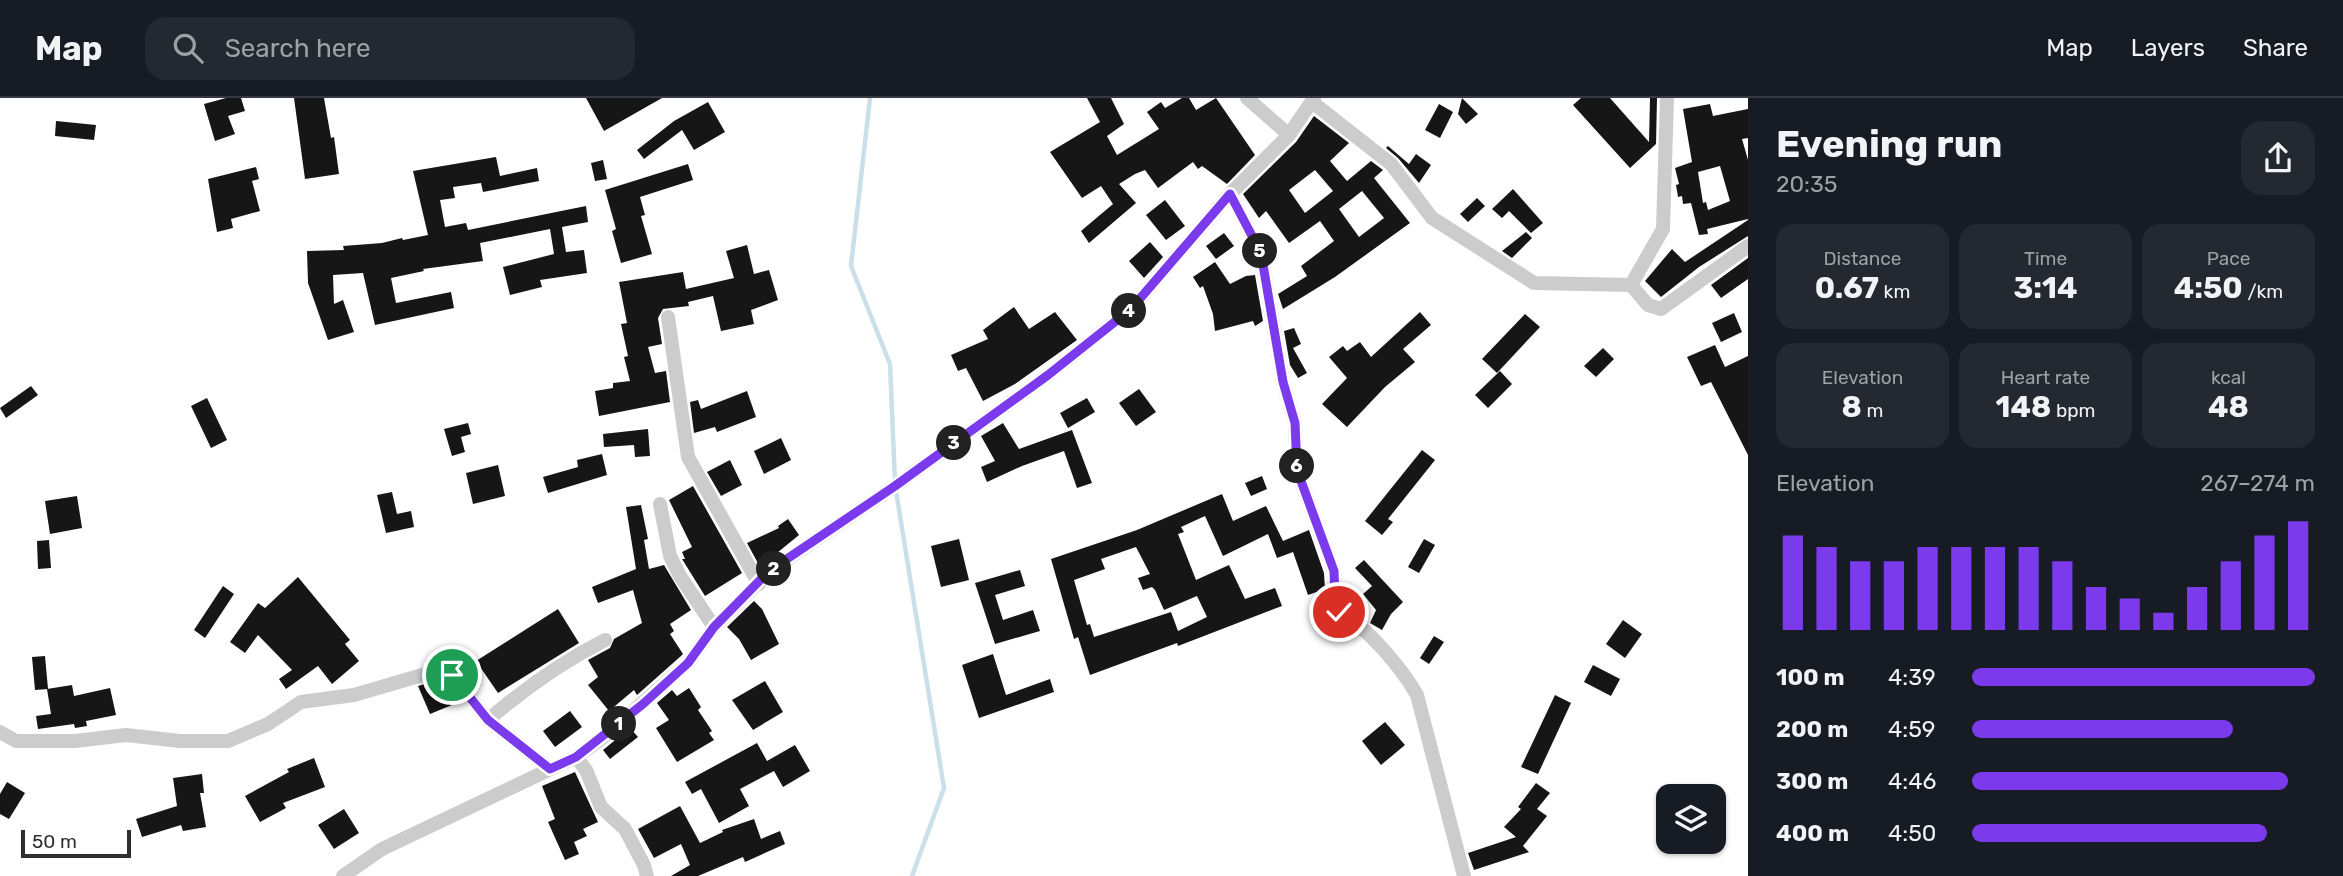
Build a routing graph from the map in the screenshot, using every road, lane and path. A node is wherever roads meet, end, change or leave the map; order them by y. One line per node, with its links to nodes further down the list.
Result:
1 (1247, 98): 4 (street)
2 (1667, 98): 7 (street)
3 (1313, 100): 4 (street); 7 (street)
4 (1289, 135): 5 (street)
5 (1230, 194): 10 (street); 19 (street)
6 (1748, 246): 7 (street)
7 (1631, 285)
8 (668, 317): 10 (street)
9 (660, 504): 11 (street)
10 (759, 584): 11 (street)
11 (714, 627): 15 (street)
12 (605, 639): 13 (street)
13 (488, 720): 14 (street); 16 (street)
14 (0, 732)
15 (576, 757): 16 (street); 18 (street)
16 (550, 769): 17 (street)
17 (343, 876)
18 (647, 876)
19 (1464, 876)

